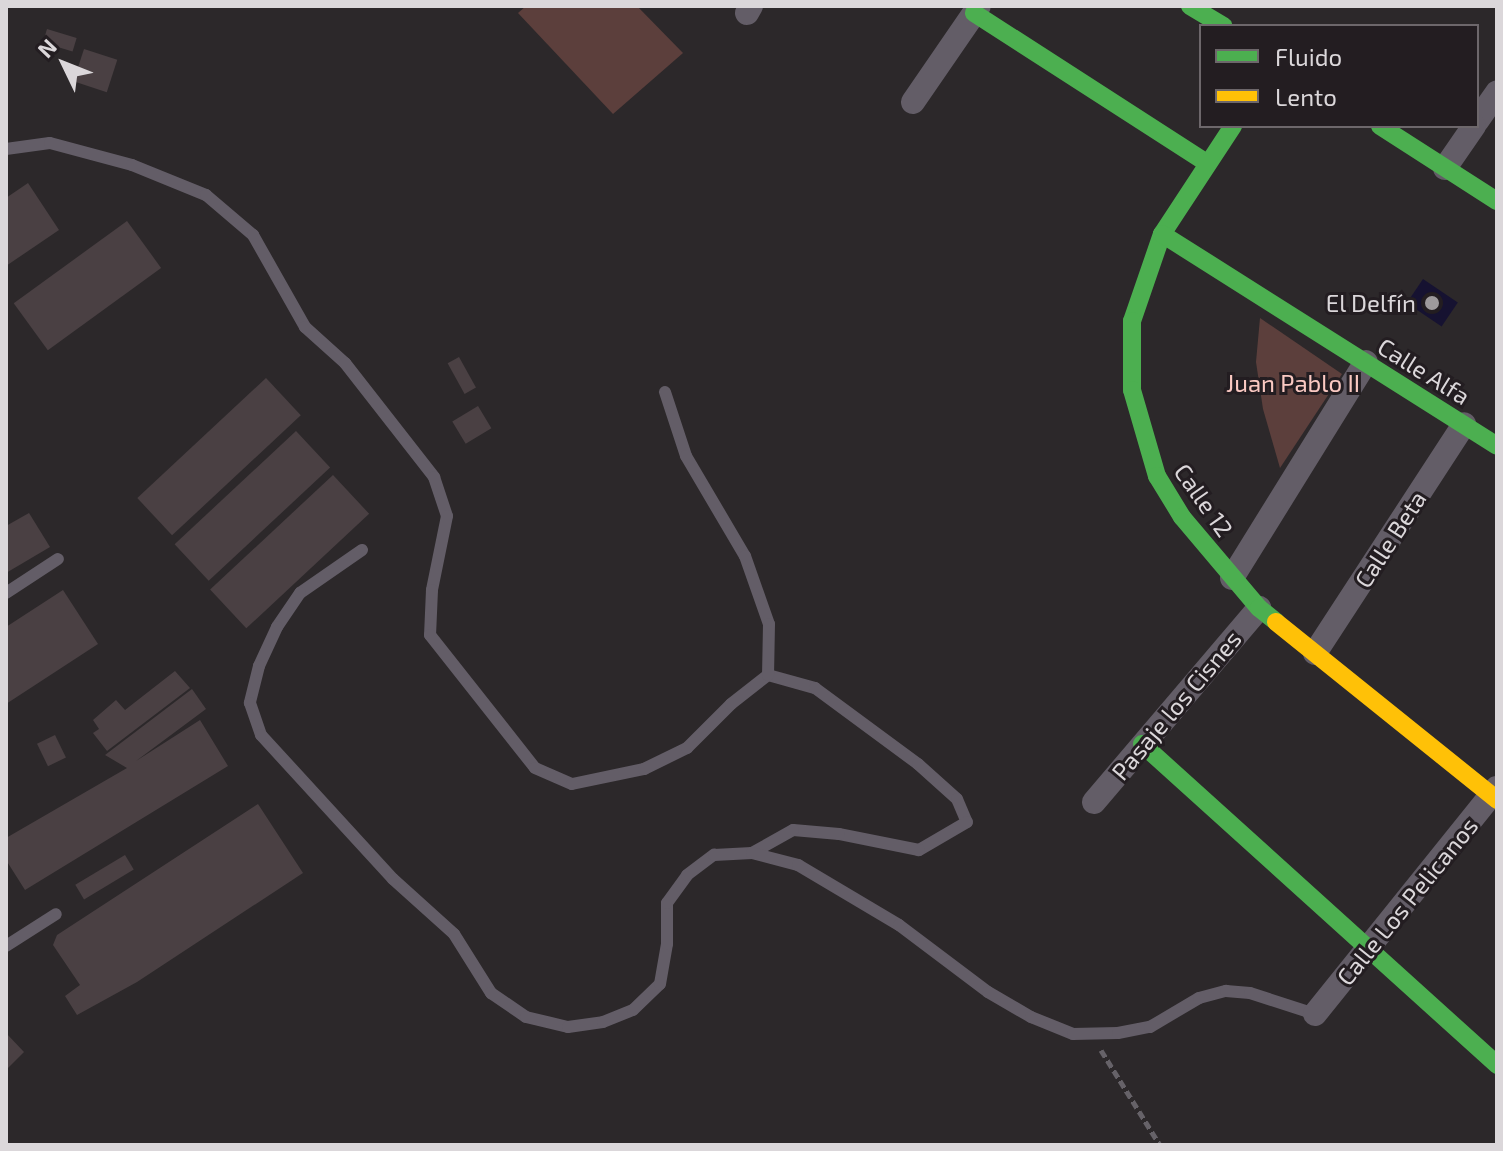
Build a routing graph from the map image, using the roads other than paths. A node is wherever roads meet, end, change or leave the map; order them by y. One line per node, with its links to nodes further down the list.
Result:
1 (1190, 6): 3 (street)
2 (977, 10): 5 (street); 11 (street)
3 (1220, 24)
4 (1497, 92): 6 (street)
5 (913, 102)
6 (1479, 118)
7 (1232, 128): 11 (street, Calle 12)
8 (1383, 128): 12 (street)
9 (1473, 128): 12 (street)
10 (6, 149): 25 (lane)
11 (1207, 163): 14 (street, Calle 12)
12 (1445, 168): 13 (street)
13 (1497, 201)
14 (1162, 234): 15 (street, Calle Alfa); 21 (street, Calle 12)
15 (1366, 362): 17 (street, Calle Alfa); 21 (street)
16 (665, 392): 25 (lane)
17 (1464, 424): 18 (street, Calle Alfa); 24 (street, Calle Beta)
18 (1497, 446)
19 (362, 550): 29 (lane)
20 (58, 559): 22 (lane)
21 (1232, 578): 23 (street, Calle 12)
22 (6, 593)
23 (1259, 608): 24 (street, Calle 12); 26 (street, Pasaje los Cisnes)
24 (1315, 653): 27 (street, Calle 12)
25 (768, 675): 29 (lane)
26 (1142, 744): 28 (street, Pasaje los Cisnes); 32 (street)
27 (1495, 794): 32 (street, Calle Los Pelicanos)
28 (1094, 802)
29 (752, 853): 33 (lane)
30 (56, 914): 31 (lane)
31 (6, 946)
32 (1371, 948): 33 (street, Calle Los Pelicanos); 34 (street)
33 (1315, 1014)
34 (1497, 1065)

